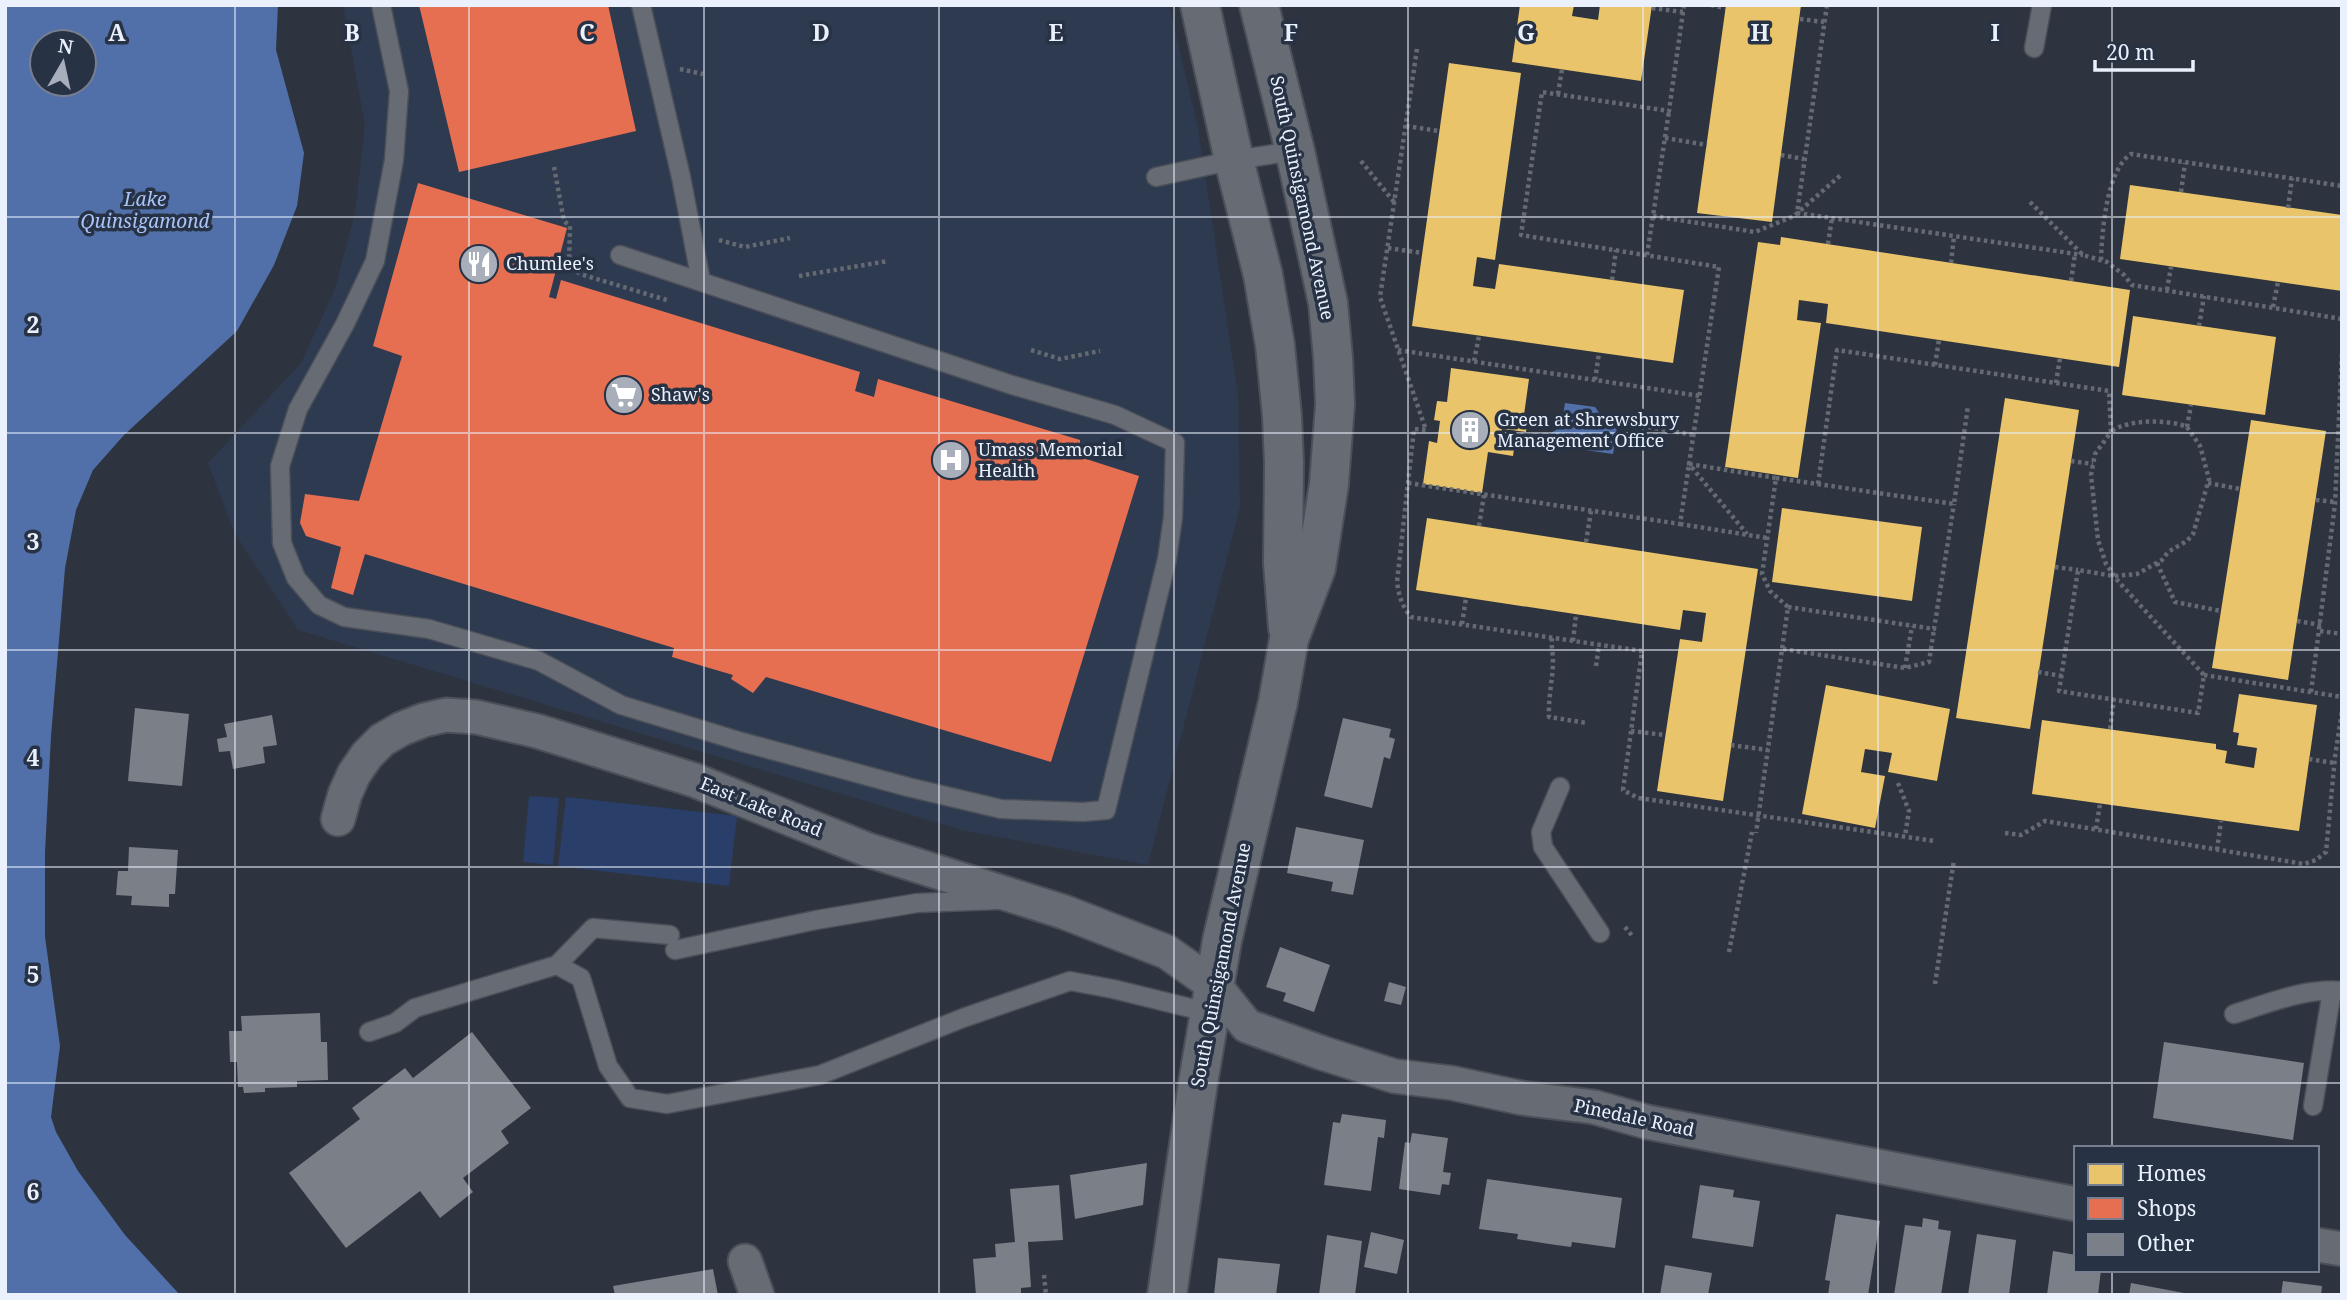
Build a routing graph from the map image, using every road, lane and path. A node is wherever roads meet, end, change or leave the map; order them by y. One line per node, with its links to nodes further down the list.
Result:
1 (381, 5): 57 (lane)
2 (641, 5): 40 (lane)
3 (1200, 5): 26 (main road, South Quinsigamond Avenue)
4 (1259, 5): 23 (main road, South Quinsigamond Avenue)
5 (1684, 5): 11 (path)
6 (1711, 5): 10 (path)
7 (1827, 5): 13 (path)
8 (2042, 5): 14 (lane)
9 (1652, 8): 11 (path)
10 (1725, 8)
11 (1684, 12): 18 (path)
12 (1800, 19): 13 (path)
13 (1824, 22): 25 (path)
14 (2034, 48)
15 (1417, 49): 19 (path)
16 (1562, 69): 17 (path)
17 (1558, 94): 18 (path); 45 (path)
18 (1669, 111): 21 (path)
19 (1406, 126): 20 (path); 34 (path)
20 (1439, 131)
21 (1665, 138): 22 (path); 38 (path)
22 (1707, 145)
23 (1295, 151): 26 (lane); 118 (main road, South Quinsigamond Avenue)
24 (1781, 155): 25 (path)
25 (1805, 159): 37 (path)
26 (1234, 160): 30 (lane); 118 (main road, South Quinsigamond Avenue)
27 (1361, 160): 34 (path)
28 (2185, 163): 31 (path); 33 (path); 51 (path)
29 (1842, 174): 37 (path)
30 (1156, 177)
31 (2292, 178): 32 (path); 36 (path)
32 (2342, 186)
33 (2181, 192)
34 (1394, 202): 44 (path)
35 (2030, 202): 50 (path)
36 (2288, 208)
37 (1797, 213): 38 (path); 39 (path)
38 (1653, 216): 49 (path)
39 (1832, 218): 41 (path); 43 (path)
40 (691, 232): 42 (path); 57 (lane)
41 (1954, 236): 48 (path); 53 (path)
42 (790, 238)
43 (1828, 244)
44 (1388, 248): 46 (path); 68 (path)
45 (1616, 250): 49 (path); 56 (path)
46 (1422, 253)
47 (620, 254): 57 (lane)
48 (2075, 254): 50 (path); 58 (path)
49 (1647, 255): 77 (path)
50 (2082, 255): 51 (path)
51 (2101, 260): 60 (path)
52 (888, 261): 55 (path)
53 (1951, 263)
54 (2171, 267): 60 (path)
55 (799, 276)
56 (1612, 280)
57 (701, 281)
58 (2071, 281)
59 (2278, 282): 62 (path)
60 (2167, 290): 61 (path)
61 (2204, 296): 62 (path); 64 (path)
62 (2273, 307): 63 (path)
63 (2342, 319)
64 (2199, 326)
65 (1479, 336): 73 (path)
66 (1939, 340): 74 (path)
67 (1031, 350): 69 (path)
68 (1398, 350): 73 (path); 89 (path)
69 (1100, 351)
70 (2342, 352): 80 (path)
71 (1600, 353): 75 (path)
72 (2060, 358): 76 (path)
73 (1474, 361): 75 (path)
74 (1936, 365): 76 (path); 91 (path)
75 (1595, 380): 77 (path)
76 (2056, 383): 83 (path)
77 (1700, 396): 84 (path)
78 (2191, 405): 82 (path)
79 (1968, 406): 96 (path)
80 (2340, 414): 95 (path)
81 (1648, 427): 84 (path)
82 (2187, 427): 83 (path); 90 (path)
83 (2111, 432): 87 (path)
84 (1694, 435): 86 (path)
85 (2071, 461): 87 (path)
86 (1689, 464): 88 (path); 98 (path); 100 (path)
87 (2093, 464): 106 (path)
88 (1776, 478): 91 (path); 101 (path)
89 (1408, 483): 93 (path); 112 (path)
90 (2208, 483): 92 (path); 103 (path)
91 (1818, 484): 96 (path)
92 (2240, 489)
93 (1484, 495): 97 (path); 99 (path)
94 (2316, 500): 95 (path)
95 (2335, 502): 114 (path)
96 (1954, 504): 115 (path)
97 (1591, 511): 98 (path); 102 (path)
98 (1680, 524): 100 (path)
99 (1479, 526)
100 (1747, 534): 101 (path)
101 (1767, 538): 108 (path)
102 (1586, 542)
103 (2157, 563): 106 (path); 109 (path)
104 (2055, 567): 105 (path)
105 (2078, 570): 106 (path); 126 (path)
106 (2114, 576): 125 (path)
107 (1466, 598): 112 (path)
108 (1788, 607): 113 (path); 121 (path)
109 (2221, 611)
110 (1576, 615): 119 (path)
111 (2297, 621): 114 (path)
112 (1462, 624): 117 (path)
113 (1912, 626): 115 (path); 123 (path)
114 (2320, 628): 116 (path); 127 (path)
115 (1934, 629): 123 (path)
116 (2342, 634)
117 (1552, 638): 119 (path); 131 (path)
118 (1289, 639): 157 (main road, South Quinsigamond Avenue)
119 (1573, 641): 120 (path)
120 (1599, 645): 122 (path); 133 (path)
121 (1783, 649): 123 (path); 136 (path)
122 (1596, 666)
123 (1905, 668)
124 (2038, 673): 126 (path)
125 (2204, 675): 127 (path); 129 (path)
126 (2062, 676): 129 (path)
127 (2311, 692): 128 (path)
128 (2342, 697)
129 (2114, 699): 132 (path)
130 (2342, 711): 138 (path)
131 (1587, 723)
132 (2110, 729)
133 (1632, 731): 134 (path); 142 (path)
134 (1665, 736)
135 (1731, 745): 136 (path)
136 (1768, 750): 142 (path)
137 (2309, 759): 138 (path)
138 (2334, 763): 149 (path)
139 (1898, 783): 147 (path)
140 (1560, 787): 152 (lane)
141 (2100, 804): 145 (path)
142 (1759, 816): 147 (path); 153 (path)
143 (338, 819): 151 (street, East Lake Road)
144 (2221, 821): 149 (path)
145 (2096, 829): 146 (path); 149 (path)
146 (2005, 833)
147 (1905, 836): 148 (path)
148 (1935, 841)
149 (2217, 850)
150 (1954, 860): 155 (path)
151 (1023, 899): 154 (lane); 157 (street, East Lake Road)
152 (1600, 933)
153 (1729, 952)
154 (557, 965): 157 (lane); 159 (lane)
155 (1935, 984)
156 (2337, 991): 158 (lane); 160 (lane)
157 (1213, 1000): 161 (street, Pinedale Road); 168 (main road, South Quinsigamond Avenue)
158 (2234, 1014)
159 (369, 1032)
160 (2313, 1106)
161 (2074, 1205)
162 (2319, 1245): 163 (street)
163 (2342, 1248)
164 (745, 1261): 166 (street)
165 (1044, 1275): 167 (path)
166 (757, 1295)
167 (1046, 1295)
168 (1167, 1295)

